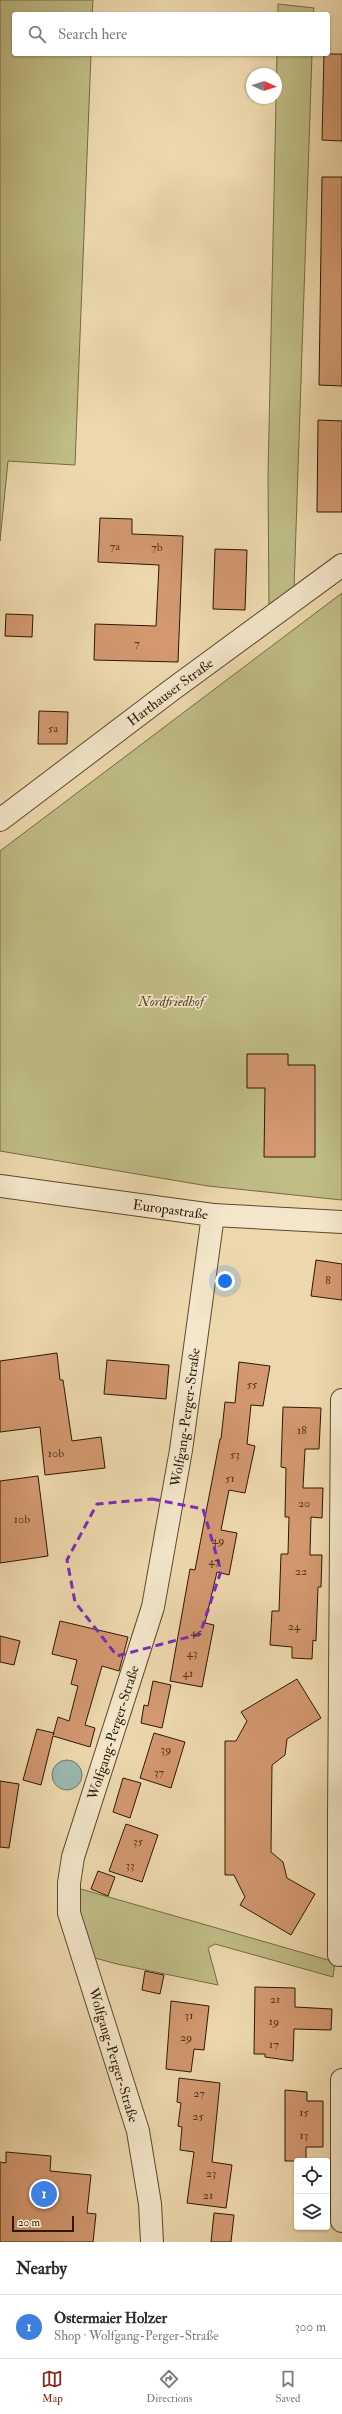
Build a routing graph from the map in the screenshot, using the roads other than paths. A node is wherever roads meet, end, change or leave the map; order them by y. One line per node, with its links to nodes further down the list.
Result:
1 (342, 566): 2 (street, Harthauser Straße)
2 (0, 820)
3 (0, 1186): 4 (street, Europastraße)
4 (213, 1215): 5 (street, Europastraße); 11 (street, Wolfgang-Perger-Straße)
5 (342, 1222)
6 (342, 1400): 7 (street)
7 (340, 1818): 8 (street)
8 (339, 1955)
9 (342, 2080): 10 (street)
10 (342, 2221)
11 (152, 2242)

